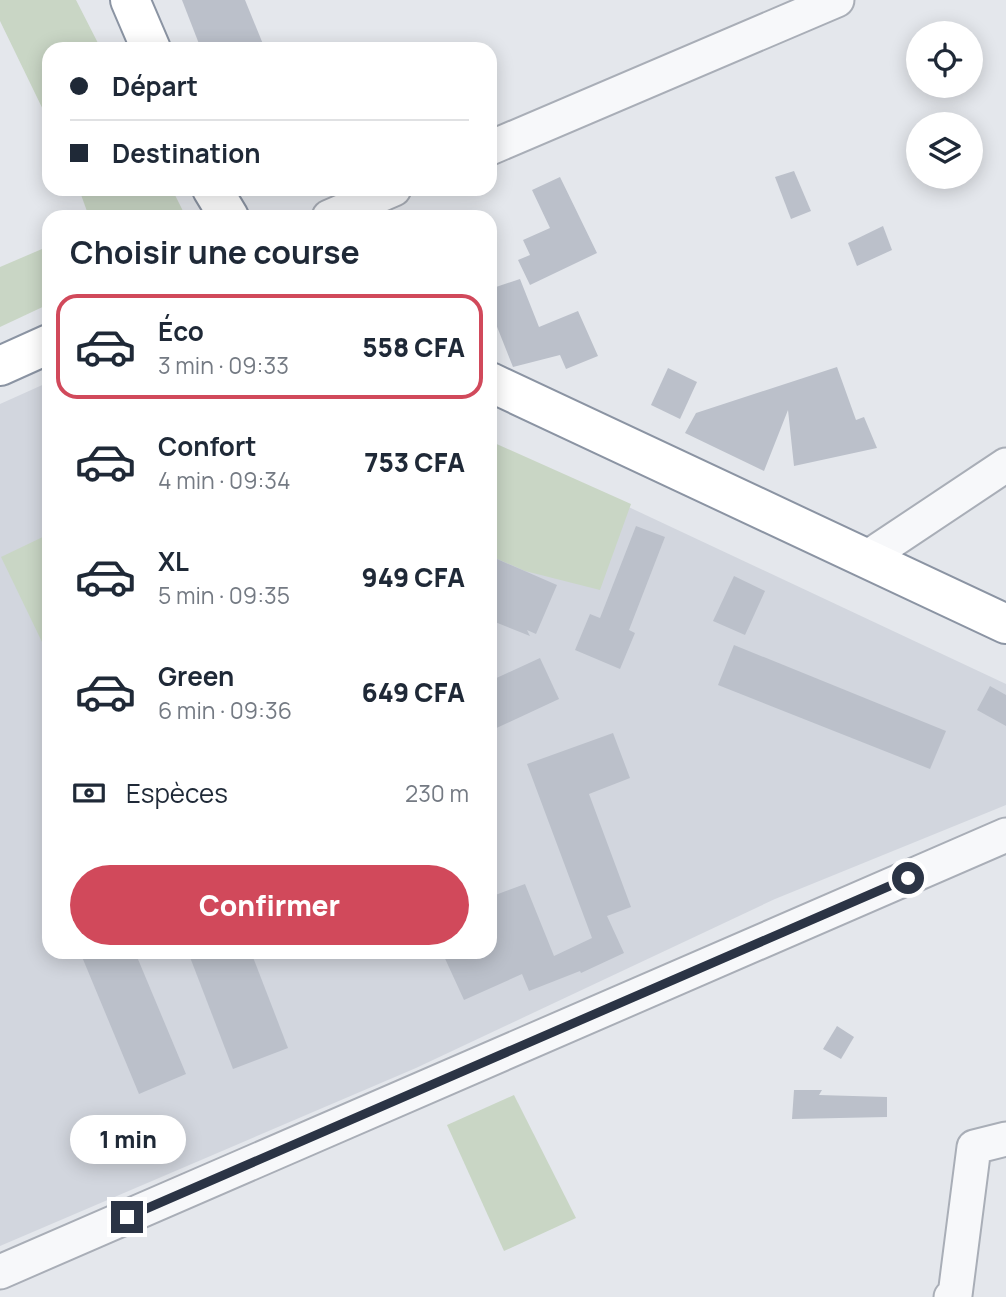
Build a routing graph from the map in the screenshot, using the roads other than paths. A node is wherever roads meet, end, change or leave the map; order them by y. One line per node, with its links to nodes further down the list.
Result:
1 (130, 0): 3 (highway)
2 (837, 0): 4 (street)
3 (148, 42)
4 (497, 145)
5 (378, 196): 6 (street)
6 (345, 210)
7 (42, 347): 8 (highway)
8 (0, 366)
9 (497, 385): 11 (highway)
10 (1006, 466): 11 (street)
11 (868, 557): 12 (highway)
12 (1006, 624)
13 (1006, 835): 15 (street)
14 (1006, 1139): 16 (street)
15 (0, 1272)
16 (955, 1296)

